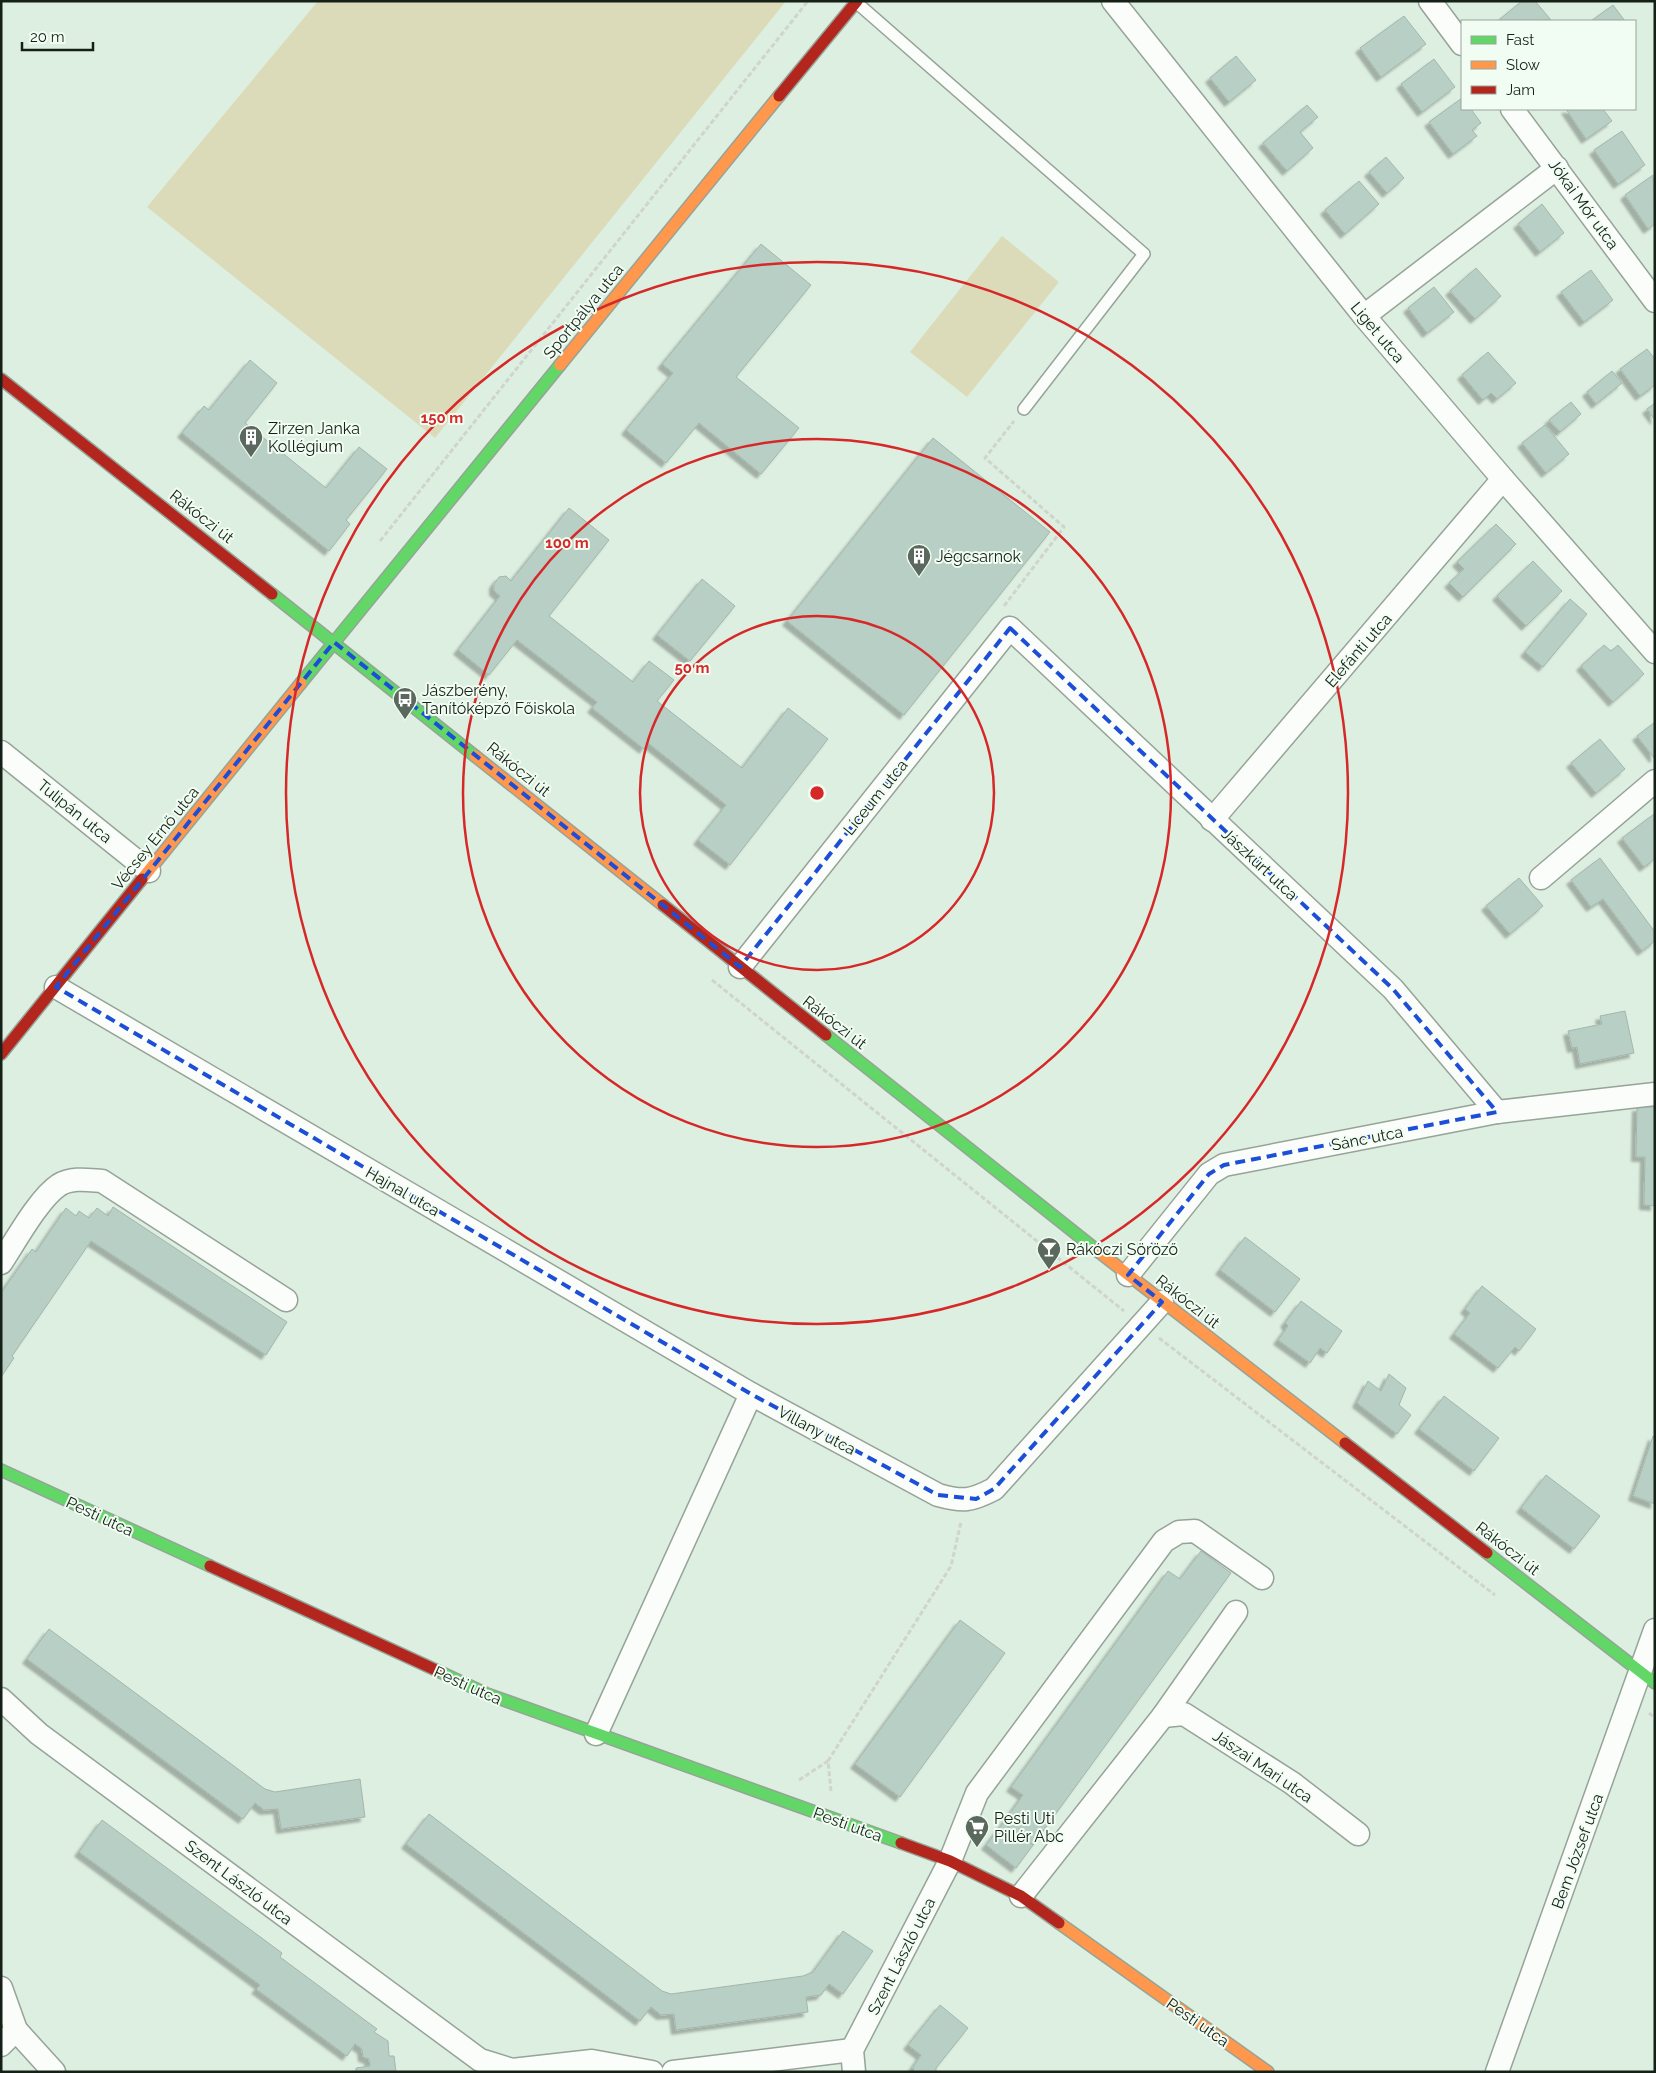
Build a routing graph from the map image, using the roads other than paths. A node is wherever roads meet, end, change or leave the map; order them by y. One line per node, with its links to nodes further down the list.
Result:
1 (1113, 1): 8 (street, Liget utca)
2 (1430, 1): 4 (street)
3 (856, 2): 10 (lane); 13 (street, Sportpálya utca)
4 (1461, 43)
5 (1513, 110): 6 (street, Jókai Mór utca)
6 (1558, 168): 7 (street, Jókai Mór utca); 8 (street)
7 (1655, 301)
8 (1364, 316): 11 (street, Liget utca)
9 (1, 378): 13 (street, Rákóczi út)
10 (1024, 409)
11 (1503, 480): 14 (street, Liget utca); 17 (street, Elefánti utca)
12 (1005, 619): 17 (street, Jászkürt utca); 20 (street, Líceum utca)
13 (334, 642): 18 (street, Vécsey Ernő utca); 20 (street, Rákóczi út)
14 (1655, 652)
15 (1, 752): 18 (street, Tulipán utca)
16 (1655, 782): 19 (street)
17 (1212, 820): 24 (street, Jászkürt utca)
18 (150, 871): 21 (street, Vécsey Ernő utca)
19 (1541, 878)
20 (740, 967): 26 (street, Rákóczi út)
21 (56, 987): 22 (street, Vécsey Ernő utca); 29 (street, Hajnal utca)
22 (1, 1054)
23 (1655, 1094): 24 (street, Sánc utca)
24 (1497, 1112): 26 (street, Sánc utca)
25 (1, 1263): 27 (street)
26 (1128, 1275): 28 (street, Rákóczi út)
27 (286, 1300)
28 (1162, 1302): 29 (street, Villany utca); 34 (street, Rákóczi út)
29 (751, 1394): 37 (street)
30 (1, 1470): 37 (street, Pesti utca)
31 (1262, 1578): 39 (street)
32 (1236, 1612): 36 (street)
33 (1655, 1630): 34 (street, Bem József utca)
34 (1648, 1677): 49 (street, Bem József utca)
35 (1, 1699): 44 (street, Szent László utca)
36 (1163, 1716): 38 (street, Jászai Mari utca); 40 (street)
37 (596, 1734): 39 (street, Pesti utca)
38 (1358, 1834)
39 (950, 1861): 40 (street, Pesti utca); 43 (street, Szent László utca)
40 (1021, 1896): 48 (street, Pesti utca)
41 (1, 1988): 42 (street)
42 (5, 2041): 45 (street)
43 (853, 2061): 47 (street, Szent László utca)
44 (476, 2066): 46 (street, Szent László utca)
45 (54, 2072)
46 (652, 2072)
47 (673, 2072)
48 (1268, 2072)
49 (1497, 2072)

